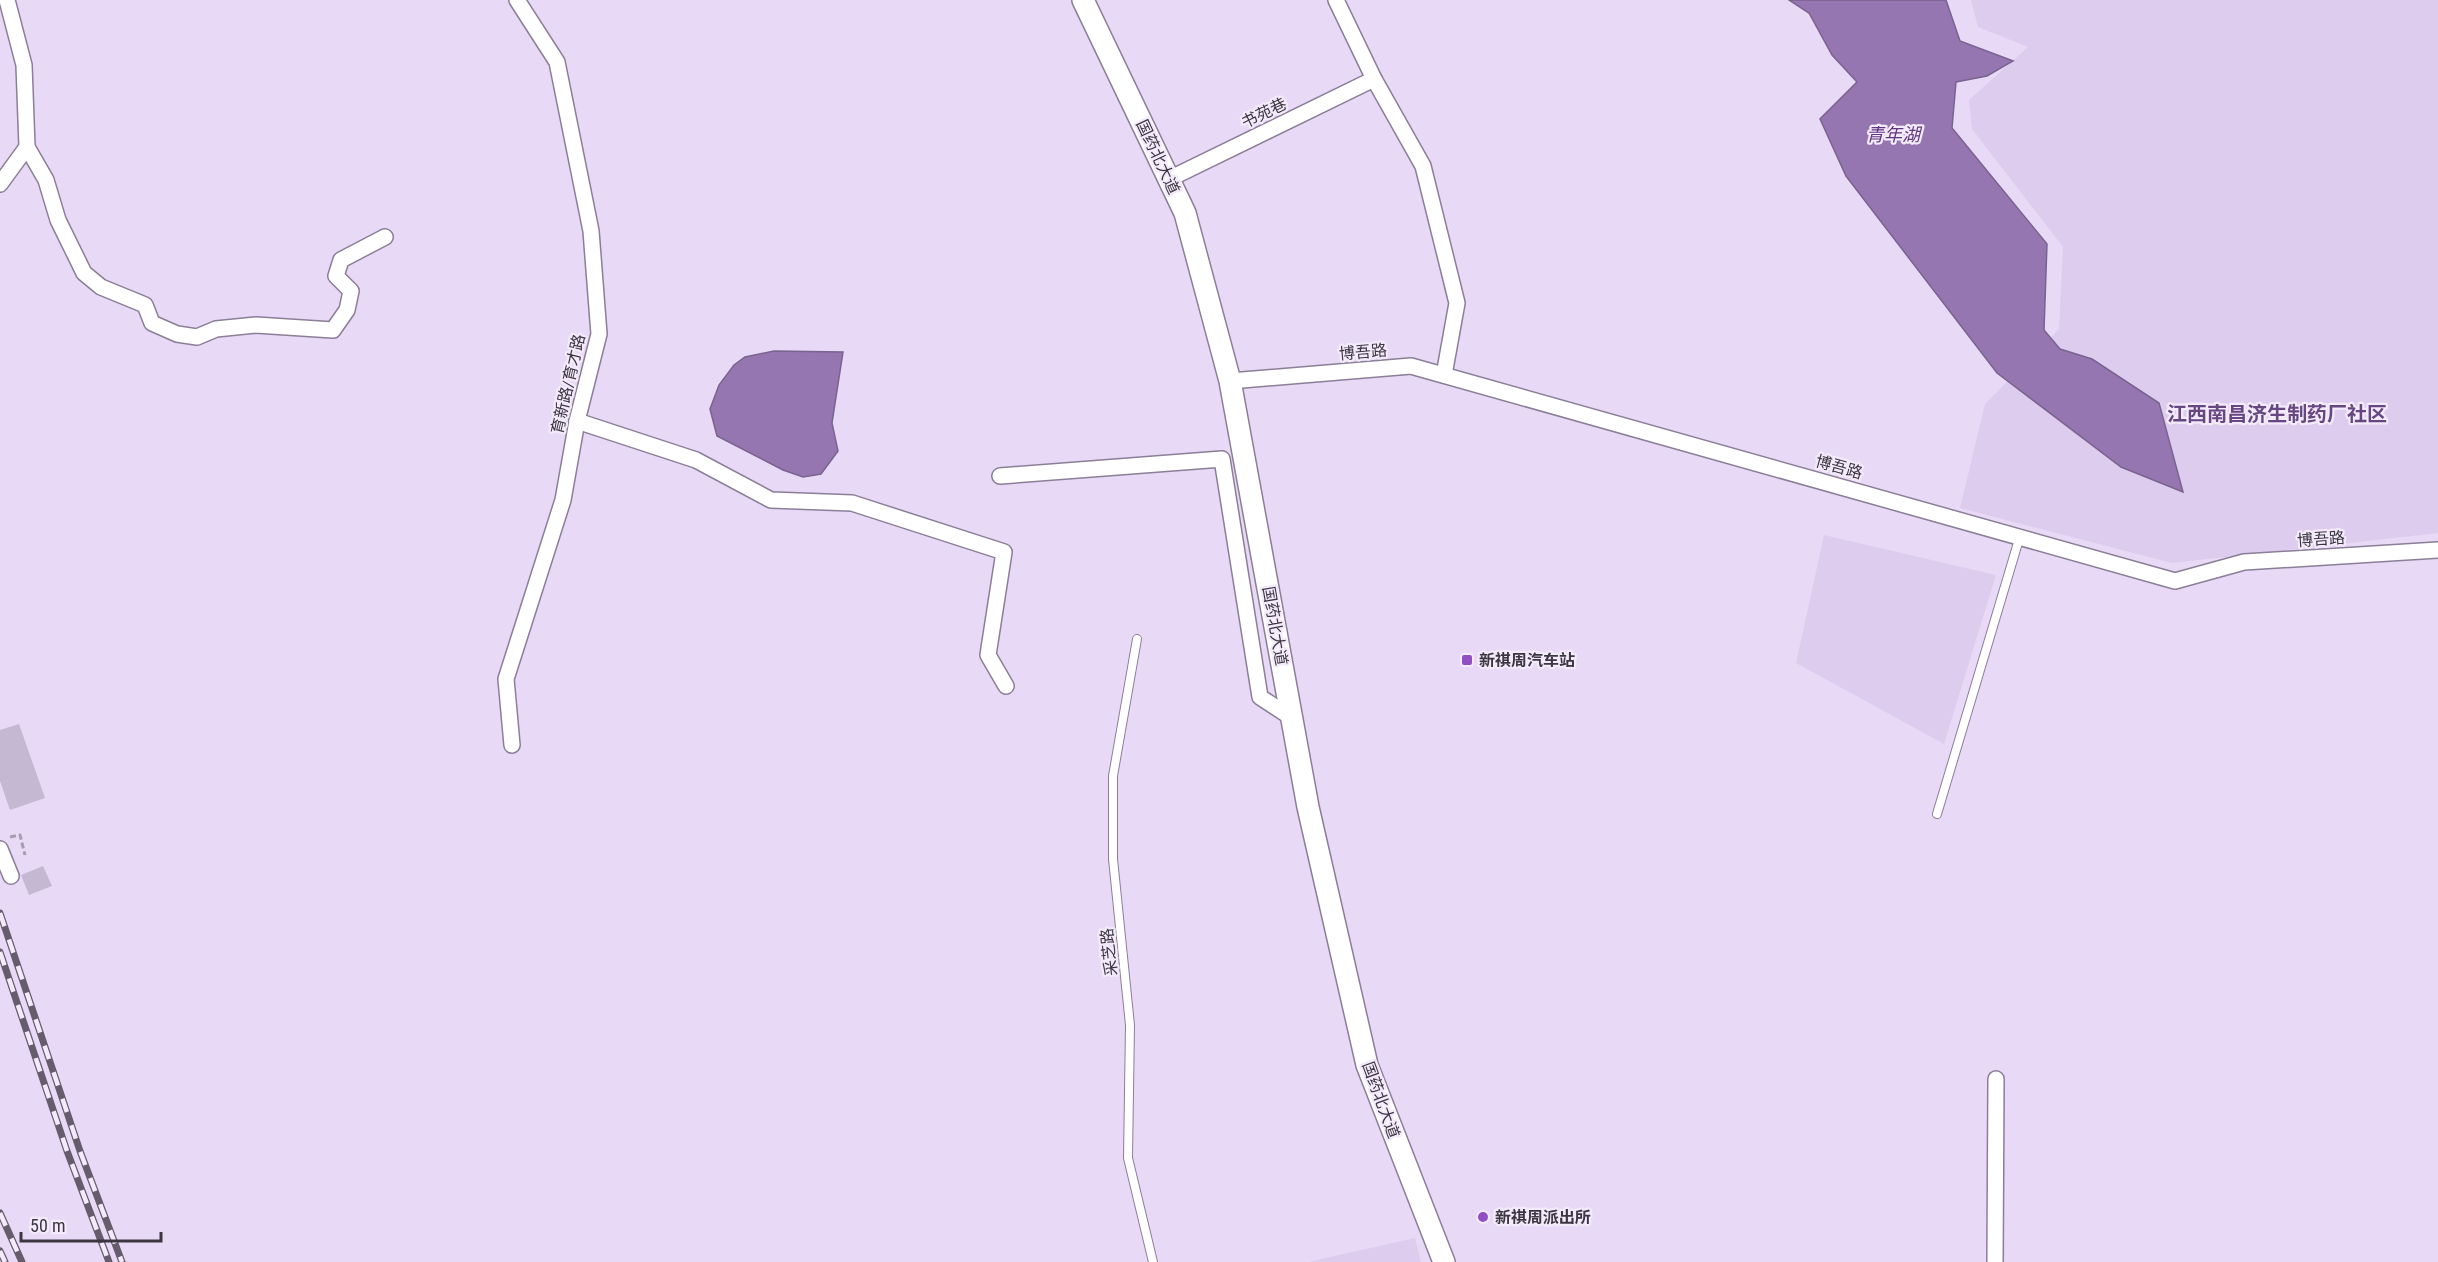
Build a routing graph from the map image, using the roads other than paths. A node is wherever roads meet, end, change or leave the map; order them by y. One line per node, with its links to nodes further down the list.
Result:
1 (7, 0): 6 (street)
2 (517, 0): 12 (street, 育新路/育才路)
3 (1083, 0): 7 (main road, 国药北大道)
4 (1336, 0): 5 (street)
5 (1374, 79): 7 (street, 书苑巷); 10 (street)
6 (27, 147): 8 (street); 9 (street)
7 (1169, 179): 11 (main road, 国药北大道)
8 (0, 184)
9 (385, 237)
10 (1444, 375): 11 (street, 博吾路); 14 (street, 博吾路)
11 (1230, 381): 18 (main road, 国药北大道)
12 (577, 421): 17 (street); 19 (street, 育新路/育才路)
13 (1000, 476): 18 (street)
14 (2020, 537): 15 (street, 博吾路); 20 (lane)
15 (2438, 550)
16 (1137, 639): 24 (lane, 采芝路)
17 (1006, 686)
18 (1292, 718): 25 (main road, 国药北大道)
19 (512, 745)
20 (1936, 814)
21 (0, 849): 22 (street)
22 (11, 876)
23 (1996, 1079): 26 (street)
24 (1153, 1262)
25 (1444, 1262)
26 (1995, 1262)

